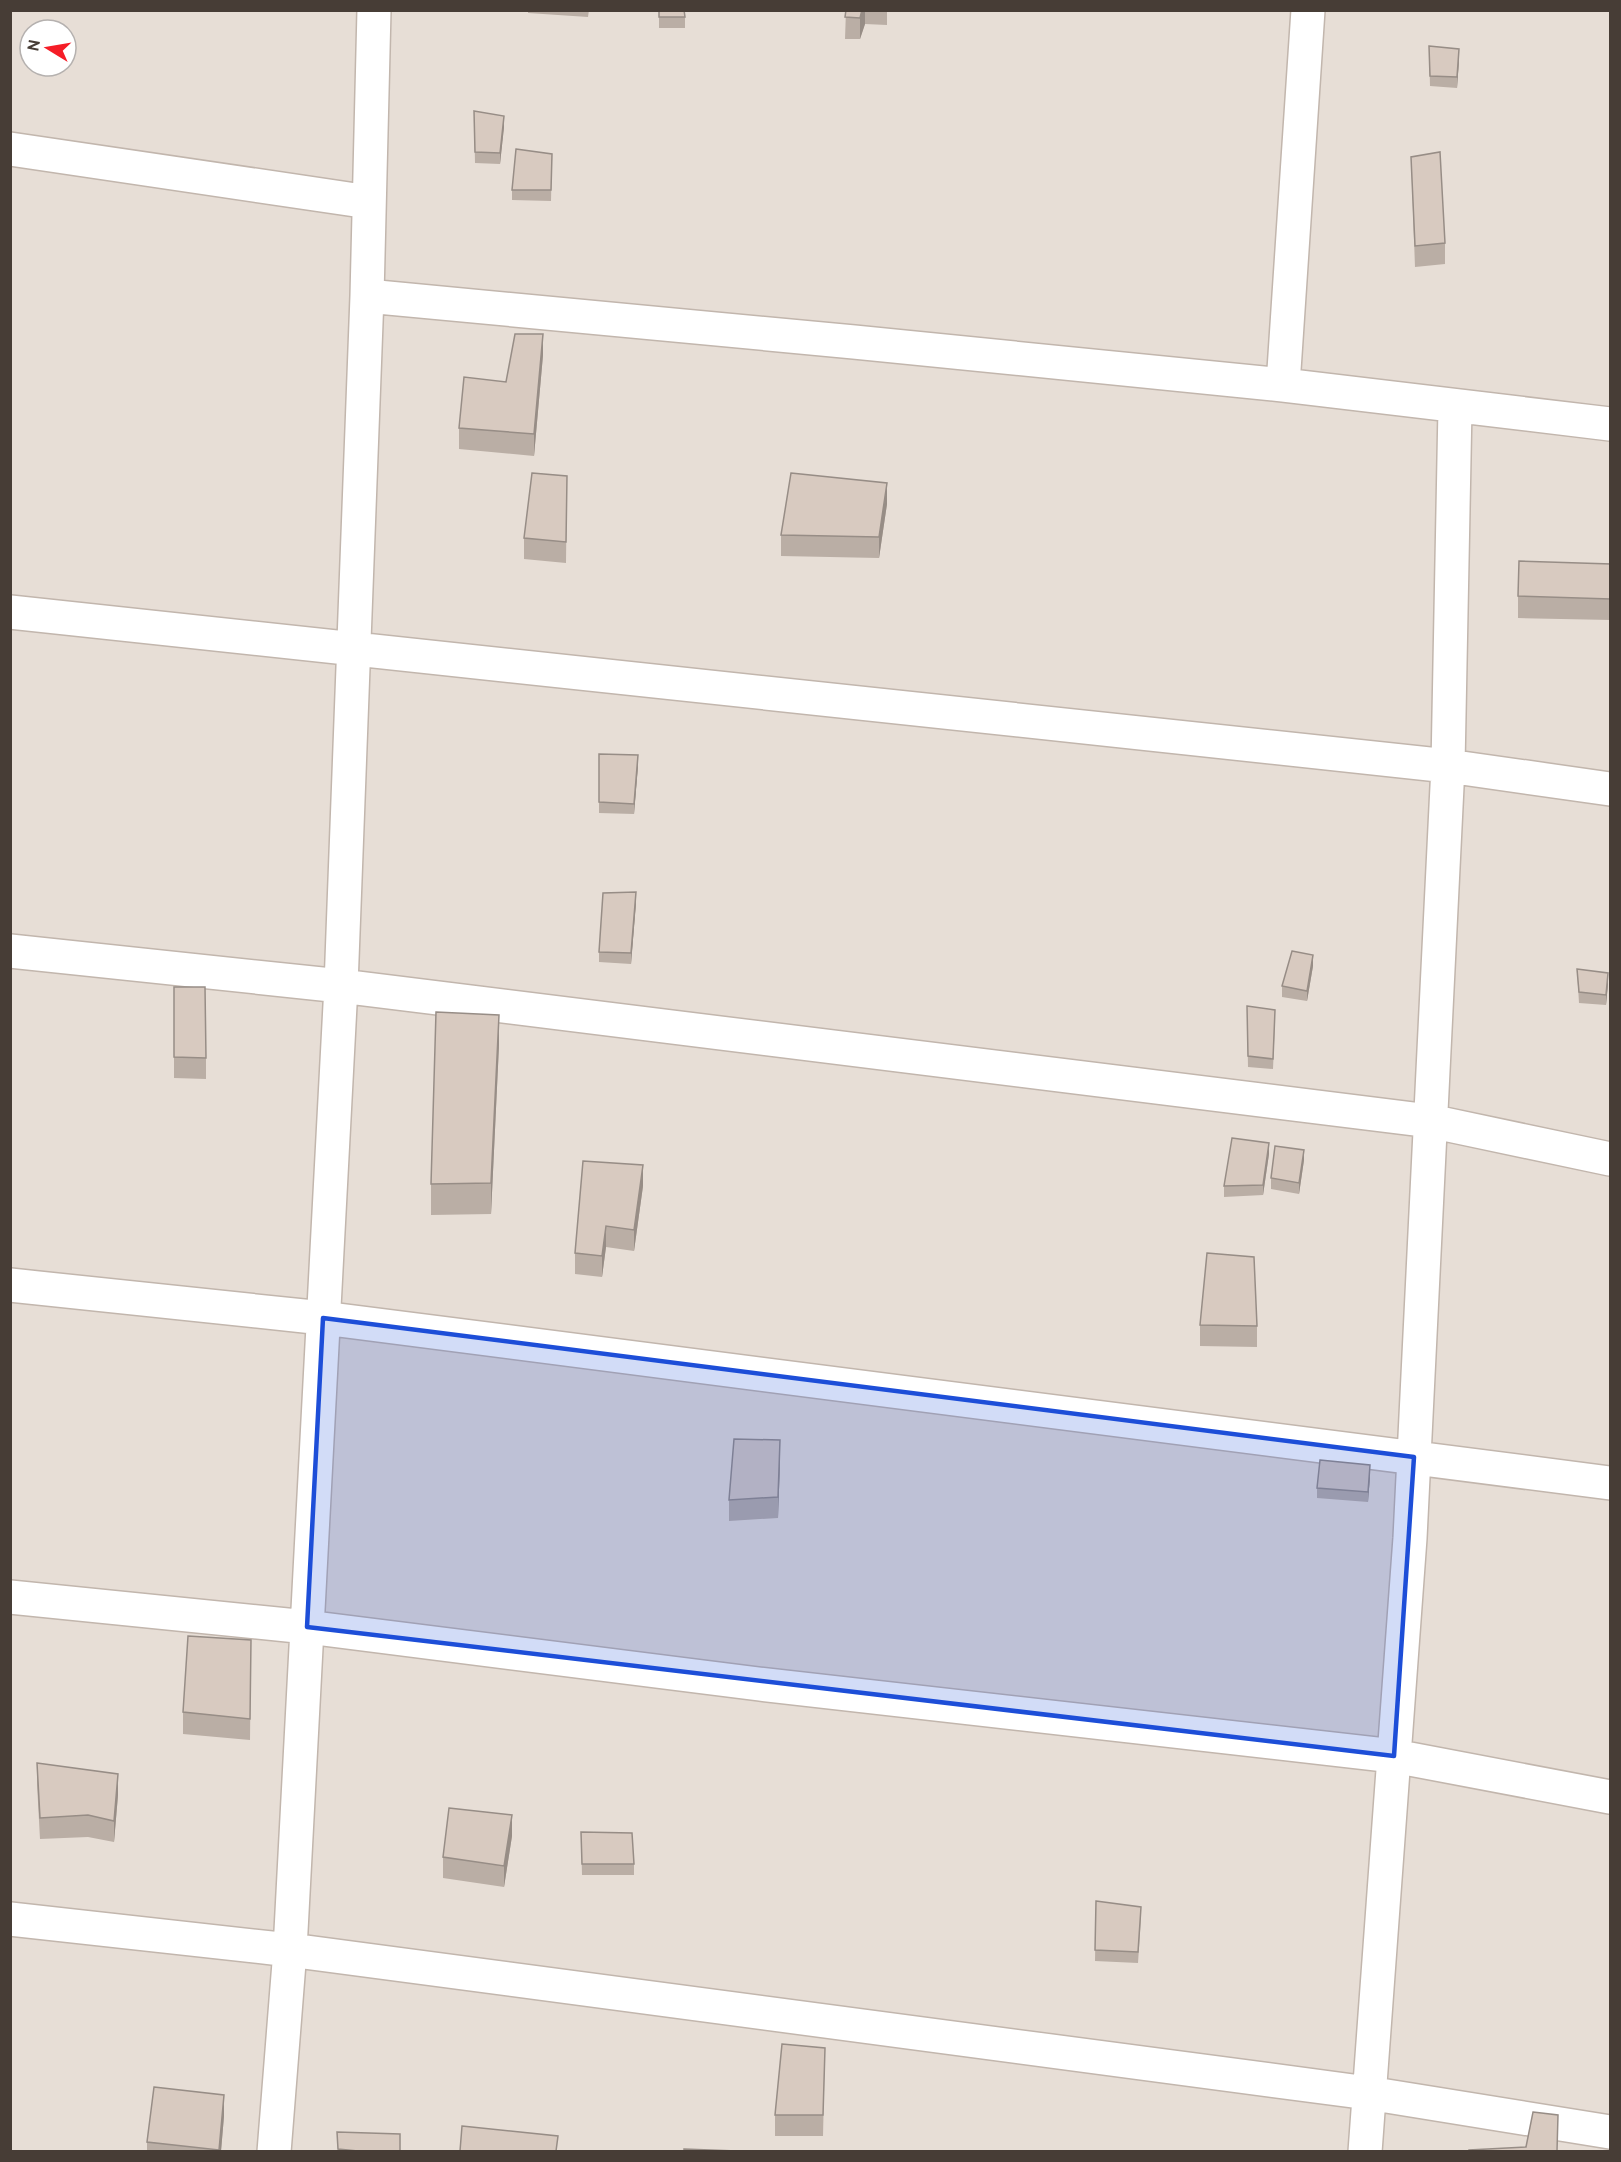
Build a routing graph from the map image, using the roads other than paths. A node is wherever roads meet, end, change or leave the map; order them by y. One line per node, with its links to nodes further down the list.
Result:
1 (374, 10): 4 (street)
2 (1308, 10): 6 (street)
3 (10, 149): 4 (street)
4 (369, 202): 5 (street)
5 (367, 296): 6 (street); 10 (street)
6 (1283, 386): 7 (street)
7 (1455, 406): 8 (street); 11 (street)
8 (1611, 424)
9 (10, 612): 10 (street)
10 (354, 647): 11 (street); 14 (street)
11 (1448, 766): 12 (street); 15 (street)
12 (1611, 789)
13 (10, 951): 14 (street)
14 (341, 986): 15 (street); 18 (street)
15 (1430, 1121): 16 (street); 19 (street)
16 (1611, 1158)
17 (10, 1285): 18 (street)
18 (323, 1318): 19 (street); 22 (street)
19 (1414, 1457): 20 (street); 23 (street)
20 (1611, 1483)
21 (10, 1597): 22 (street)
22 (307, 1628): 23 (street); 26 (street)
23 (1394, 1756): 24 (street); 27 (street)
24 (1611, 1797)
25 (10, 1919): 26 (street)
26 (290, 1950): 27 (street); 29 (street)
27 (1368, 2093): 28 (street); 30 (street)
28 (1611, 2132)
29 (274, 2151)
30 (1365, 2151)

